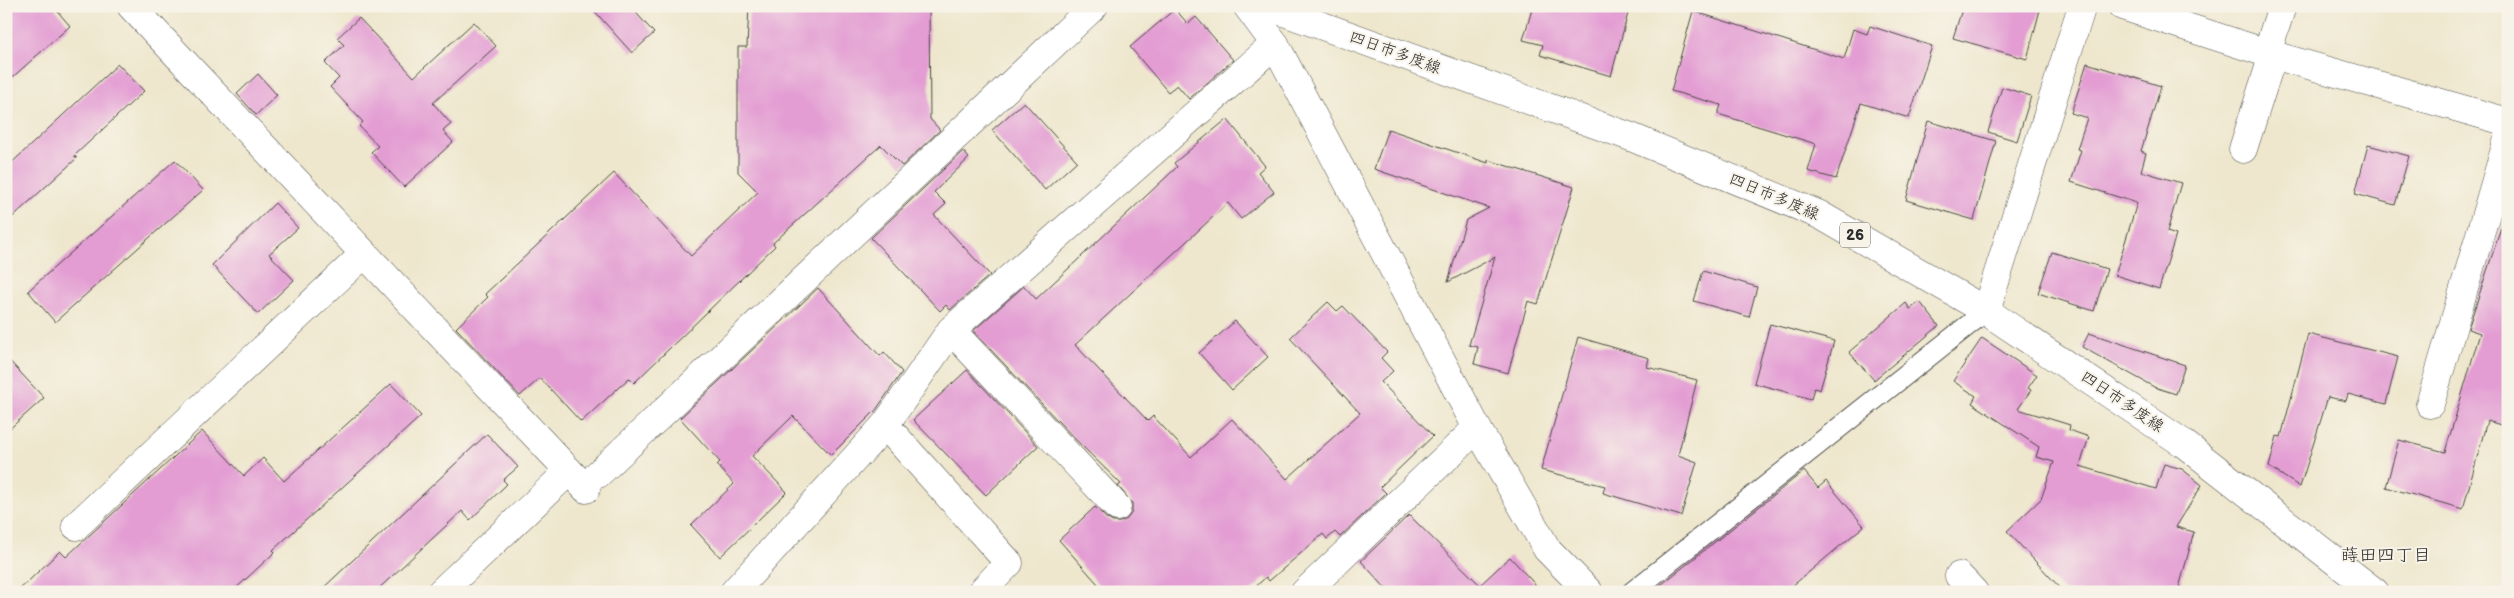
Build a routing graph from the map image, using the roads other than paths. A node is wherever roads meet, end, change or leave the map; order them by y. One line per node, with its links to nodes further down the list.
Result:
1 (131, 6): 13 (street)
2 (1094, 6): 19 (street)
3 (1247, 6): 8 (street)
4 (1267, 6): 14 (street, 四日市多度線 / 26)
5 (2082, 6): 14 (street)
6 (2122, 6): 9 (street)
7 (2282, 6): 9 (street)
8 (1275, 44): 15 (street); 18 (street)
9 (2270, 54): 10 (street); 12 (street)
10 (2508, 122)
11 (2508, 139): 16 (street)
12 (2243, 150)
13 (364, 254): 19 (street); 21 (street)
14 (1986, 311): 27 (lane); 28 (street, 四日市多度線 / 26)
15 (951, 330): 17 (street); 20 (street)
16 (2430, 404)
17 (885, 425): 23 (street); 24 (street)
18 (1477, 428): 25 (street); 26 (street)
19 (584, 478): 22 (street)
20 (1117, 507)
21 (76, 526)
22 (441, 592)
23 (734, 592)
24 (980, 592)
25 (1305, 592)
26 (1589, 592)
27 (1632, 592)
28 (2375, 592)

